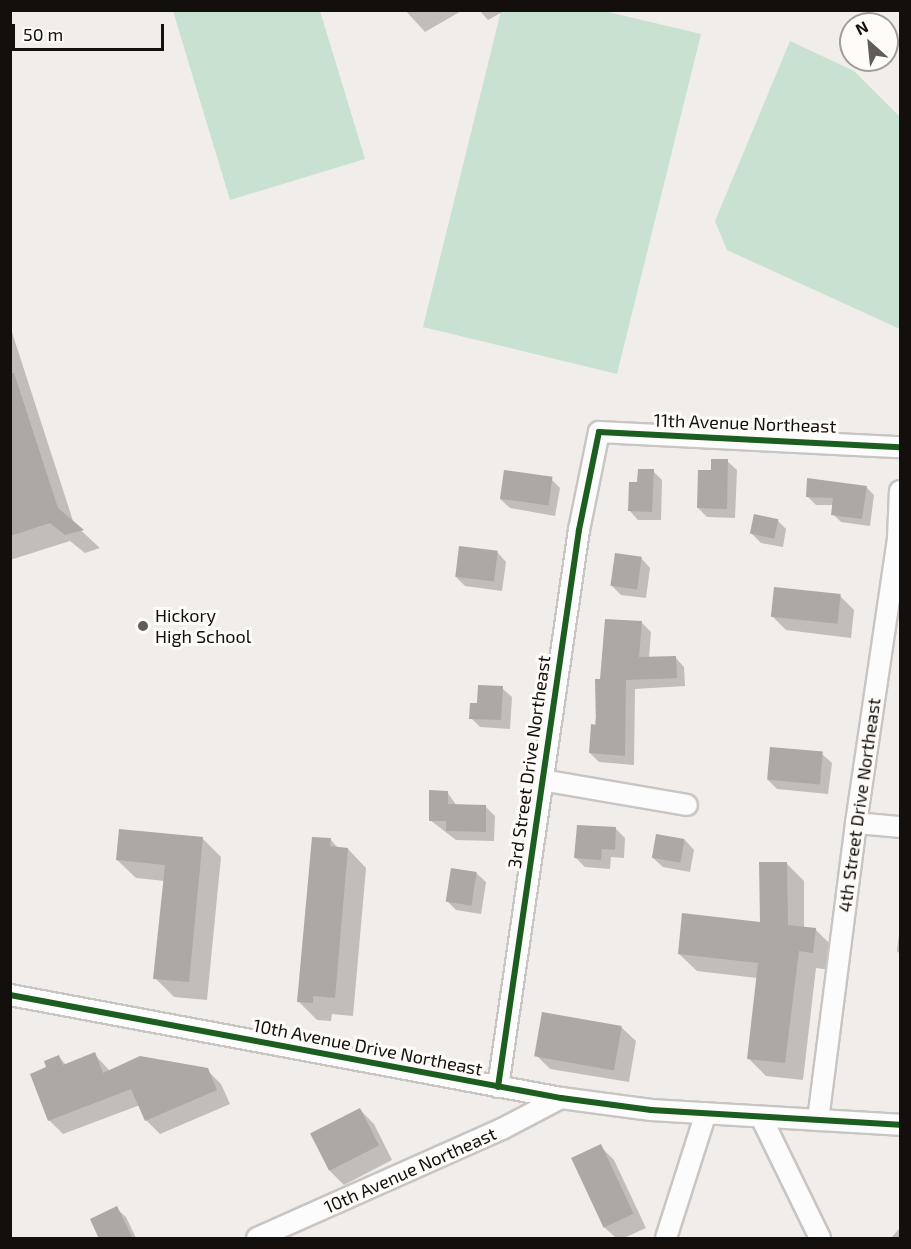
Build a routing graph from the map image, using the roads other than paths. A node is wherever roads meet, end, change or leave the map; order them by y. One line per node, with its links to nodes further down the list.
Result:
1 (597, 443): 2 (street, 11th Avenue Northeast); 4 (street, 3rd Street Drive Northeast)
2 (900, 447)
3 (900, 491): 6 (street, 4th Street Drive Northeast)
4 (542, 780): 5 (street); 9 (street, 3rd Street Drive Northeast)
5 (687, 806)
6 (855, 823): 7 (street); 13 (street, 4th Street Drive Northeast)
7 (900, 827)
8 (10, 994): 9 (street, 10th Avenue Drive Northeast)
9 (498, 1088): 10 (street, 10th Avenue Drive Northeast)
10 (561, 1098): 11 (street, 10th Avenue Drive Northeast); 15 (street, 10th Avenue Northeast)
11 (706, 1113): 12 (street, 10th Avenue Drive Northeast); 16 (street)
12 (762, 1117): 13 (street, 10th Avenue Drive Northeast); 17 (street)
13 (818, 1120): 14 (street, 10th Avenue Drive Northeast)
14 (900, 1125)
15 (257, 1239)
16 (666, 1239)
17 (820, 1239)

